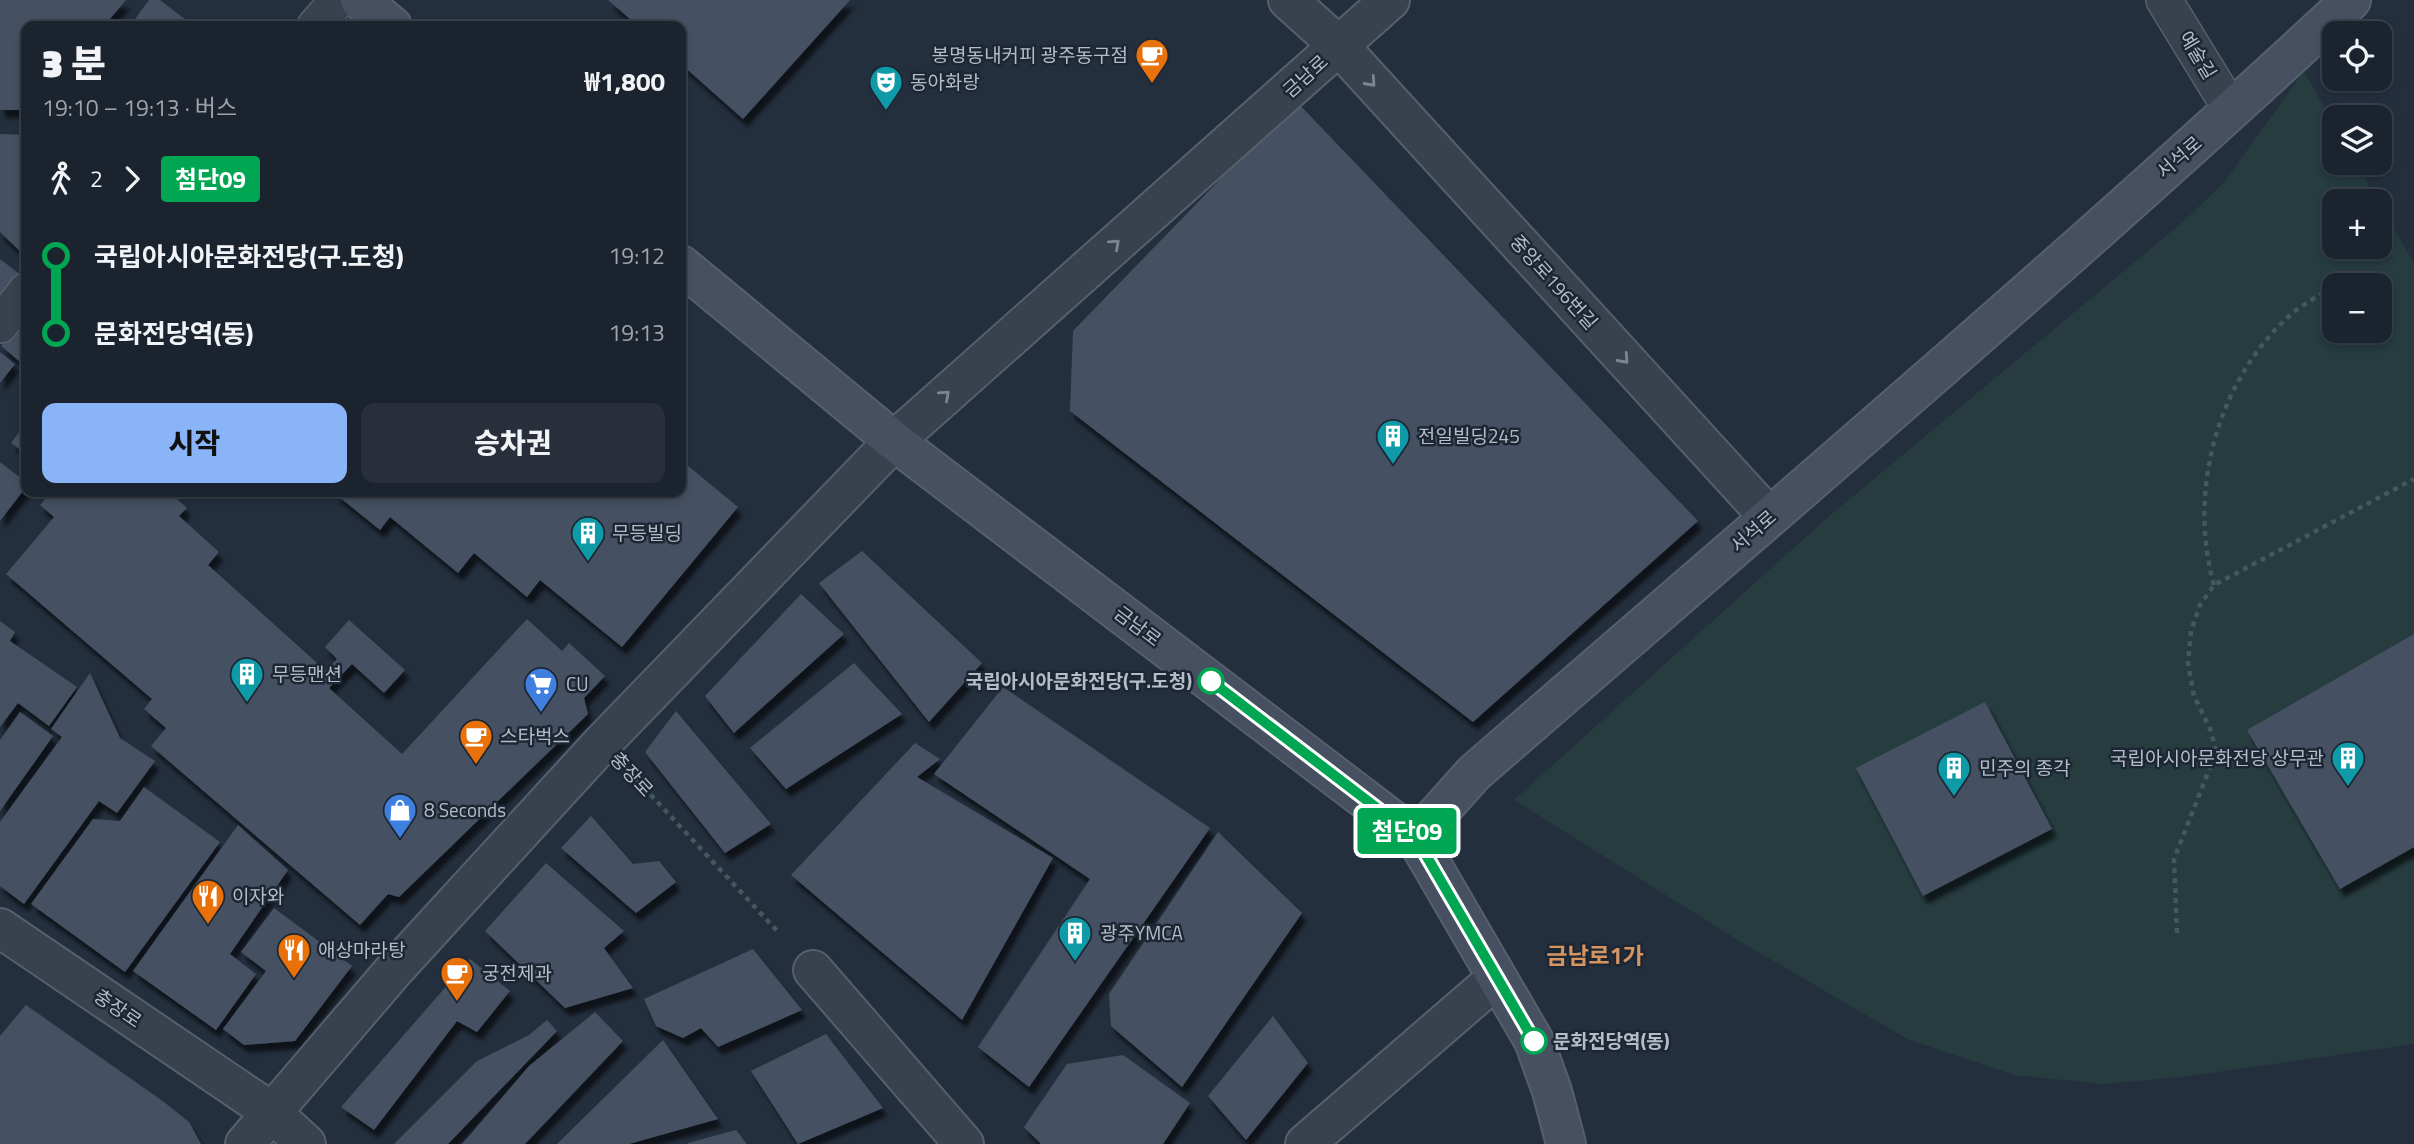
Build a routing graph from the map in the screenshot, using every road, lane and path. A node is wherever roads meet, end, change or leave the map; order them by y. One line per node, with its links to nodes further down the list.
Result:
1 (338, 0): 7 (lane)
2 (360, 0): 8 (street)
3 (1288, 0): 9 (street, 중앙로196번길)
4 (1390, 0): 9 (street)
5 (2164, 0): 10 (lane, 예술길)
6 (2351, 0): 10 (street, 서석로)
7 (319, 21)
8 (386, 21)
9 (1339, 46): 15 (street, 금남로, one-way to 9); 17 (street, 중앙로196번길, one-way to 17)
10 (2232, 111): 17 (street, 서석로)
11 (686, 269): 15 (street, 금남로)
12 (2322, 294): 18 (path)
13 (21, 298): 14 (lane)
14 (0, 325)
15 (894, 441): 19 (street, 금남로); 20 (street, 금남로)
16 (2414, 479): 18 (path)
17 (1769, 517): 20 (street, 서석로)
18 (2214, 585): 22 (path)
19 (603, 743): 23 (path, 충장로); 25 (street, 충장로)
20 (1416, 838): 24 (street)
21 (0, 928): 25 (street, 충장로)
22 (2177, 933)
23 (813, 970): 28 (street)
24 (1497, 978): 29 (street); 30 (street)
25 (270, 1111): 26 (street, 충장로); 27 (street, 충장로)
26 (245, 1144)
27 (306, 1144)
28 (964, 1144)
29 (1305, 1144)
30 (1566, 1144)

